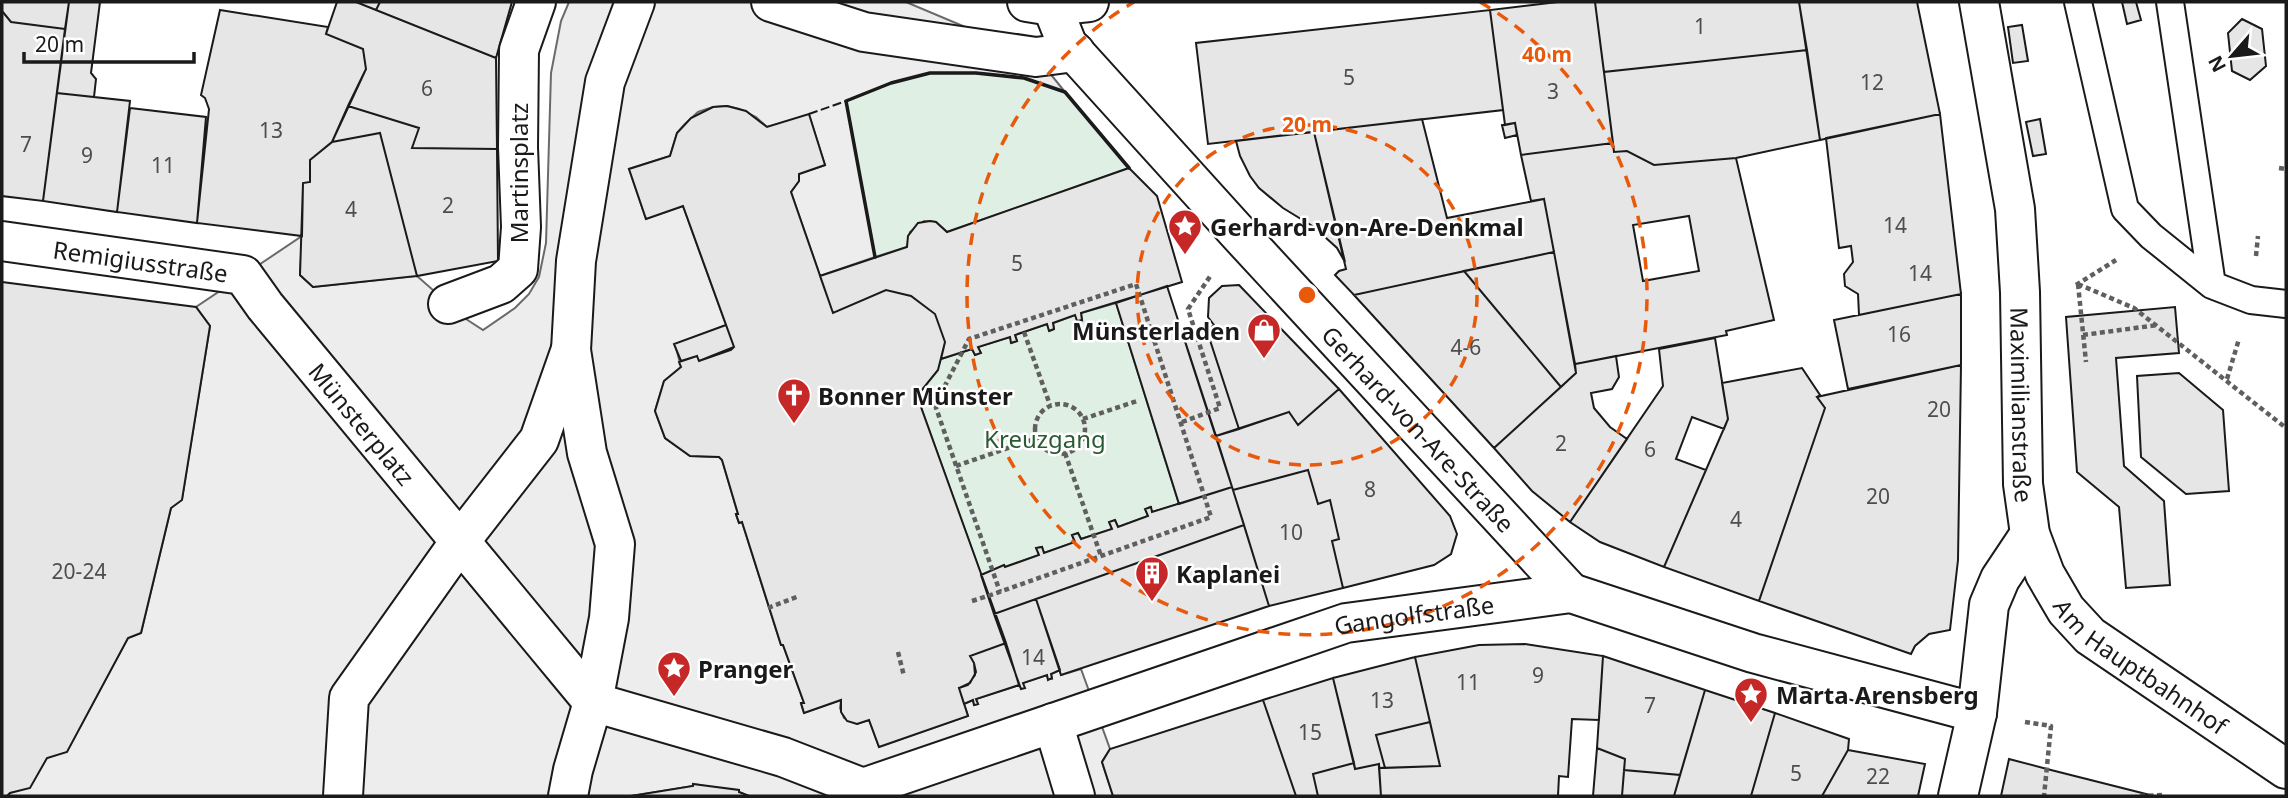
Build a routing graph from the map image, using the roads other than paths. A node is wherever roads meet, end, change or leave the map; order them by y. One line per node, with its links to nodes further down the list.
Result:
1 (536, 2): 11 (street, Martinsplatz)
2 (635, 2): 14 (street)
3 (771, 2): 8 (street)
4 (1979, 2): 15 (street, Maximilianstraße)
5 (2078, 2): 10 (lane)
6 (2170, 2): 10 (lane)
7 (1056, 3): 8 (street, Gerhard-von-Are-Straße)
8 (1075, 52): 17 (street, Gerhard-von-Are-Straße)
9 (2, 241): 13 (street, Remigiusstraße)
10 (2212, 285): 12 (lane)
11 (448, 304)
12 (2286, 304)
13 (265, 306): 16 (street, Münsterplatz)
14 (571, 350): 16 (street); 18 (street)
15 (2030, 534): 19 (street, Maximilianstraße); 21 (street, Am Hauptbahnhof)
16 (461, 540): 18 (street, Münsterplatz); 23 (street)
17 (1571, 593): 19 (street, Gangolfstraße); 20 (street, Gangolfstraße)
18 (593, 702): 22 (street); 24 (street)
19 (1977, 713): 26 (street, Maximilianstraße)
20 (1054, 723): 22 (street, Gangolfstraße); 25 (street)
21 (2286, 769)
22 (871, 792)
23 (343, 796)
24 (568, 796)
25 (1075, 796)
26 (1958, 796)

